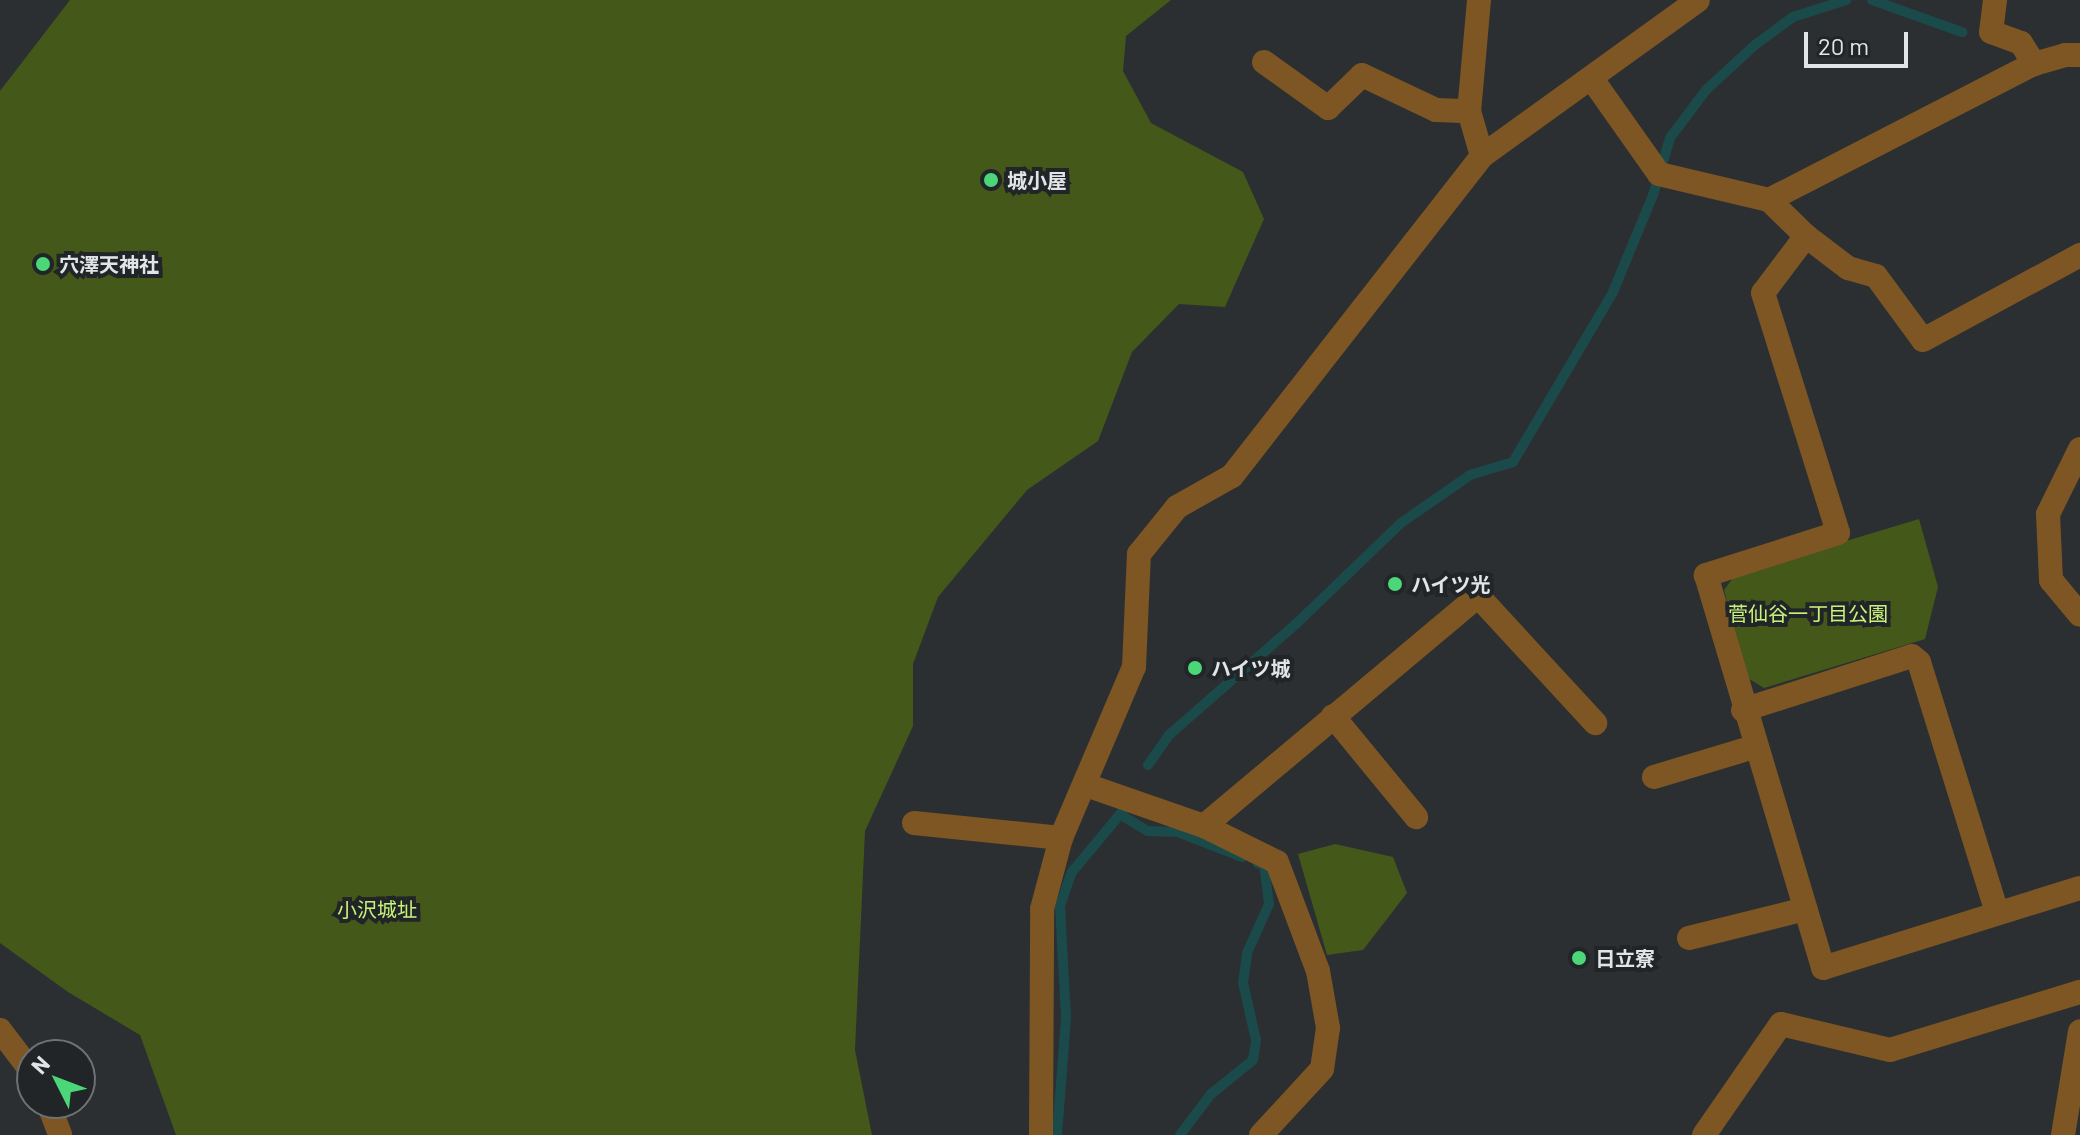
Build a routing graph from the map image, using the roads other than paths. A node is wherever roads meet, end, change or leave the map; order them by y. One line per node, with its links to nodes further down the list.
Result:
1 (1479, 0): 8 (street)
2 (1698, 0): 7 (street)
3 (1995, 0): 6 (street)
4 (2080, 55): 6 (street)
5 (1264, 62): 8 (street)
6 (2034, 64): 10 (street)
7 (1592, 79): 9 (street); 10 (street)
8 (1469, 111): 9 (street)
9 (1482, 156): 20 (street)
10 (1769, 200): 11 (street)
11 (1806, 236): 12 (street); 15 (street)
12 (2080, 255)
13 (2080, 449): 14 (street)
14 (2080, 615)
15 (1743, 710): 18 (street); 27 (street)
16 (1333, 716): 17 (street); 21 (street); 23 (street)
17 (1595, 723)
18 (1754, 747): 19 (street); 26 (street)
19 (1654, 777)
20 (1086, 785): 23 (street); 24 (street)
21 (1416, 817)
22 (914, 823): 24 (street)
23 (1204, 826): 34 (street)
24 (1061, 838): 33 (street)
25 (2080, 888): 27 (street)
26 (1805, 909): 27 (street); 28 (street)
27 (1997, 912)
28 (1689, 938)
29 (2080, 992): 35 (street)
30 (0, 1030): 32 (street)
31 (2080, 1031): 36 (street)
32 (16, 1051)
33 (1041, 1135)
34 (1261, 1135)
35 (1704, 1135)
36 (2063, 1135)

